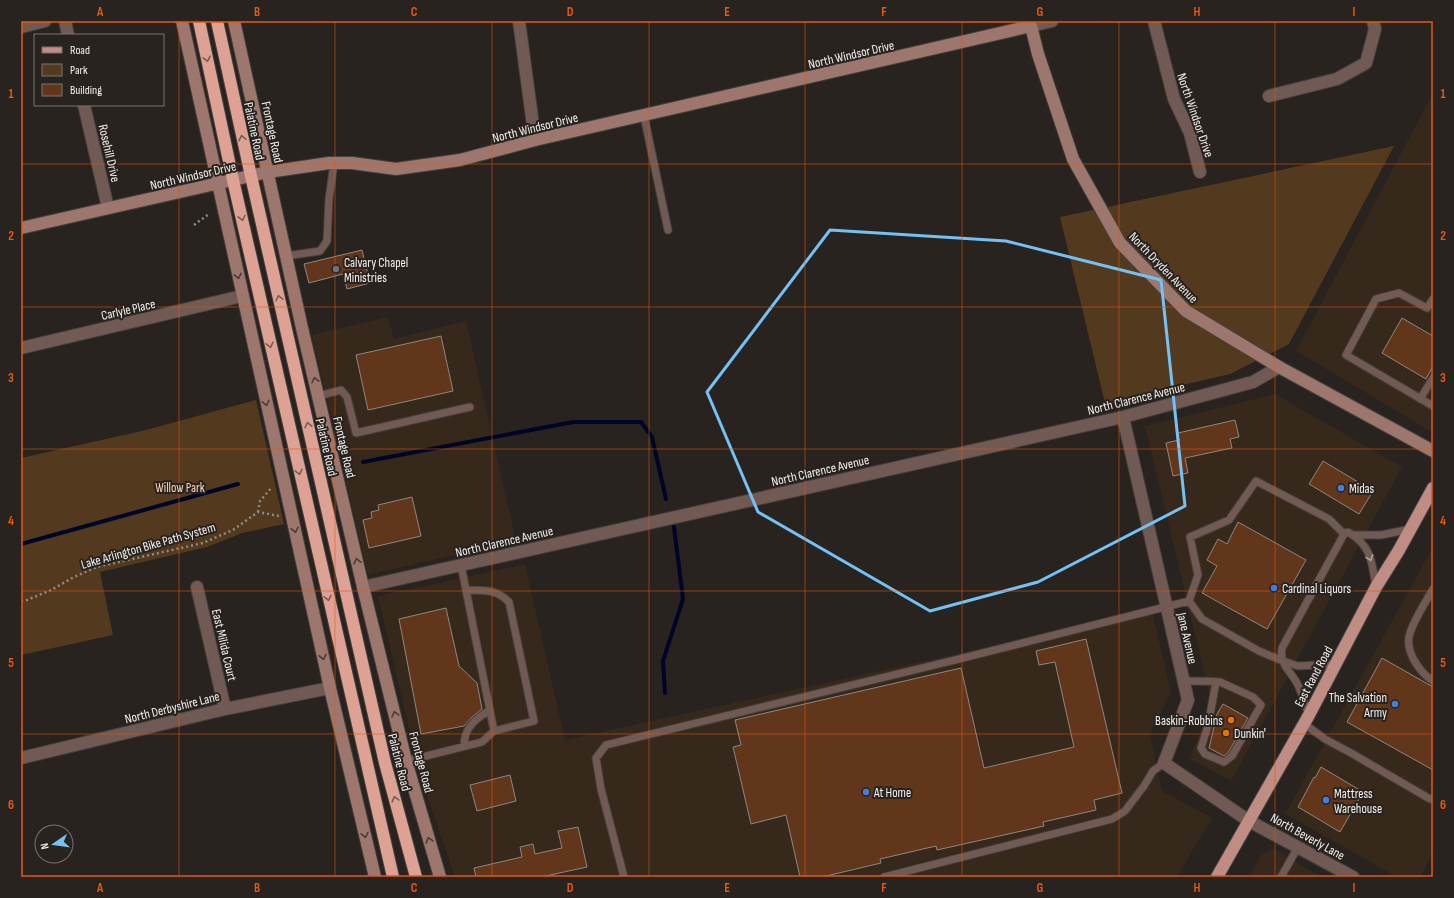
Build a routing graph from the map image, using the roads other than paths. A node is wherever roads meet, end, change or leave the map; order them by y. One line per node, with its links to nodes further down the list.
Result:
1 (45, 21): 12 (street)
2 (65, 21): 13 (street)
3 (182, 21): 23 (street)
4 (199, 21): 22 (highway, one-way to 22)
5 (217, 21): 21 (highway, Palatine Road, one-way to 5)
6 (234, 21): 19 (street, Frontage Road)
7 (518, 21): 17 (street)
8 (1052, 21): 11 (street, North Windsor Drive)
9 (1154, 21): 20 (street, North Windsor Drive)
10 (1373, 21): 14 (street)
11 (1031, 24): 16 (street, North Windsor Drive); 31 (street, North Dryden Avenue)
12 (21, 27)
13 (68, 34)
14 (1269, 96)
15 (84, 106): 24 (street, Rosehill Drive)
16 (644, 116): 17 (street, North Windsor Drive); 26 (lane)
17 (535, 140): 18 (street, North Windsor Drive)
18 (334, 163): 19 (street, North Windsor Drive); 27 (lane)
19 (268, 172): 21 (street, North Windsor Drive); 27 (street, Frontage Road)
20 (1200, 172)
21 (251, 176): 22 (street, North Windsor Drive); 70 (highway, Palatine Road, one-way to 21)
22 (233, 180): 23 (street, North Windsor Drive); 69 (highway, one-way to 69)
23 (218, 183): 24 (street, North Windsor Drive); 28 (street, one-way to 28)
24 (108, 208): 25 (street, North Windsor Drive)
25 (21, 228)
26 (668, 230)
27 (286, 256): 33 (street, Frontage Road, one-way to 27)
28 (242, 296): 30 (street, Carlyle Place); 56 (street, one-way to 56)
29 (1433, 299): 34 (lane)
30 (21, 348)
31 (1279, 367): 37 (street, North Clarence Avenue); 38 (street, North Dryden Avenue)
32 (1433, 378): 34 (lane)
33 (318, 396): 36 (lane); 45 (street, Frontage Road, one-way to 33)
34 (1420, 399): 35 (lane)
35 (1433, 406)
36 (470, 407)
37 (1123, 417): 43 (street, North Clarence Avenue); 50 (street, Jane Avenue)
38 (1433, 451)
39 (1433, 488): 40 (main road, East Rand Road)
40 (1411, 528): 42 (lane); 46 (main road, East Rand Road)
41 (1344, 534): 42 (lane); 49 (lane); 51 (lane)
42 (1353, 535): 46 (lane, one-way to 46)
43 (461, 565): 45 (street, North Clarence Avenue); 48 (lane)
44 (197, 586): 57 (street, East Milida Court)
45 (363, 587): 63 (street, Frontage Road, one-way to 45)
46 (1376, 587): 52 (main road, East Rand Road)
47 (1433, 589): 54 (lane)
48 (466, 590): 58 (lane); 60 (lane)
49 (1189, 601): 50 (lane); 51 (lane)
50 (1166, 607): 53 (street, Jane Avenue); 72 (lane)
51 (1283, 661): 52 (lane); 59 (lane)
52 (1335, 664): 59 (main road, East Rand Road)
53 (1184, 681): 55 (lane); 64 (street, Jane Avenue)
54 (1433, 681)
55 (1216, 682): 55 (lane)
56 (330, 688): 57 (street, North Derbyshire Lane); 68 (street, one-way to 68)
57 (225, 709): 62 (street, North Derbyshire Lane)
58 (490, 710): 60 (lane); 61 (lane)
59 (1306, 719): 65 (lane); 66 (main road, East Rand Road)
60 (494, 731): 61 (lane)
61 (464, 746): 63 (lane)
62 (21, 758)
63 (406, 761): 71 (street, Frontage Road, one-way to 63)
64 (1164, 763): 66 (street); 73 (lane)
65 (1433, 799)
66 (1249, 821): 67 (street, North Beverly Lane); 74 (main road, East Rand Road)
67 (1298, 847): 75 (lane); 76 (street, North Beverly Lane)
68 (375, 877)
69 (393, 877)
70 (416, 877)
71 (440, 877)
72 (624, 877)
73 (884, 877)
74 (1218, 877)
75 (1282, 877)
76 (1353, 877)

